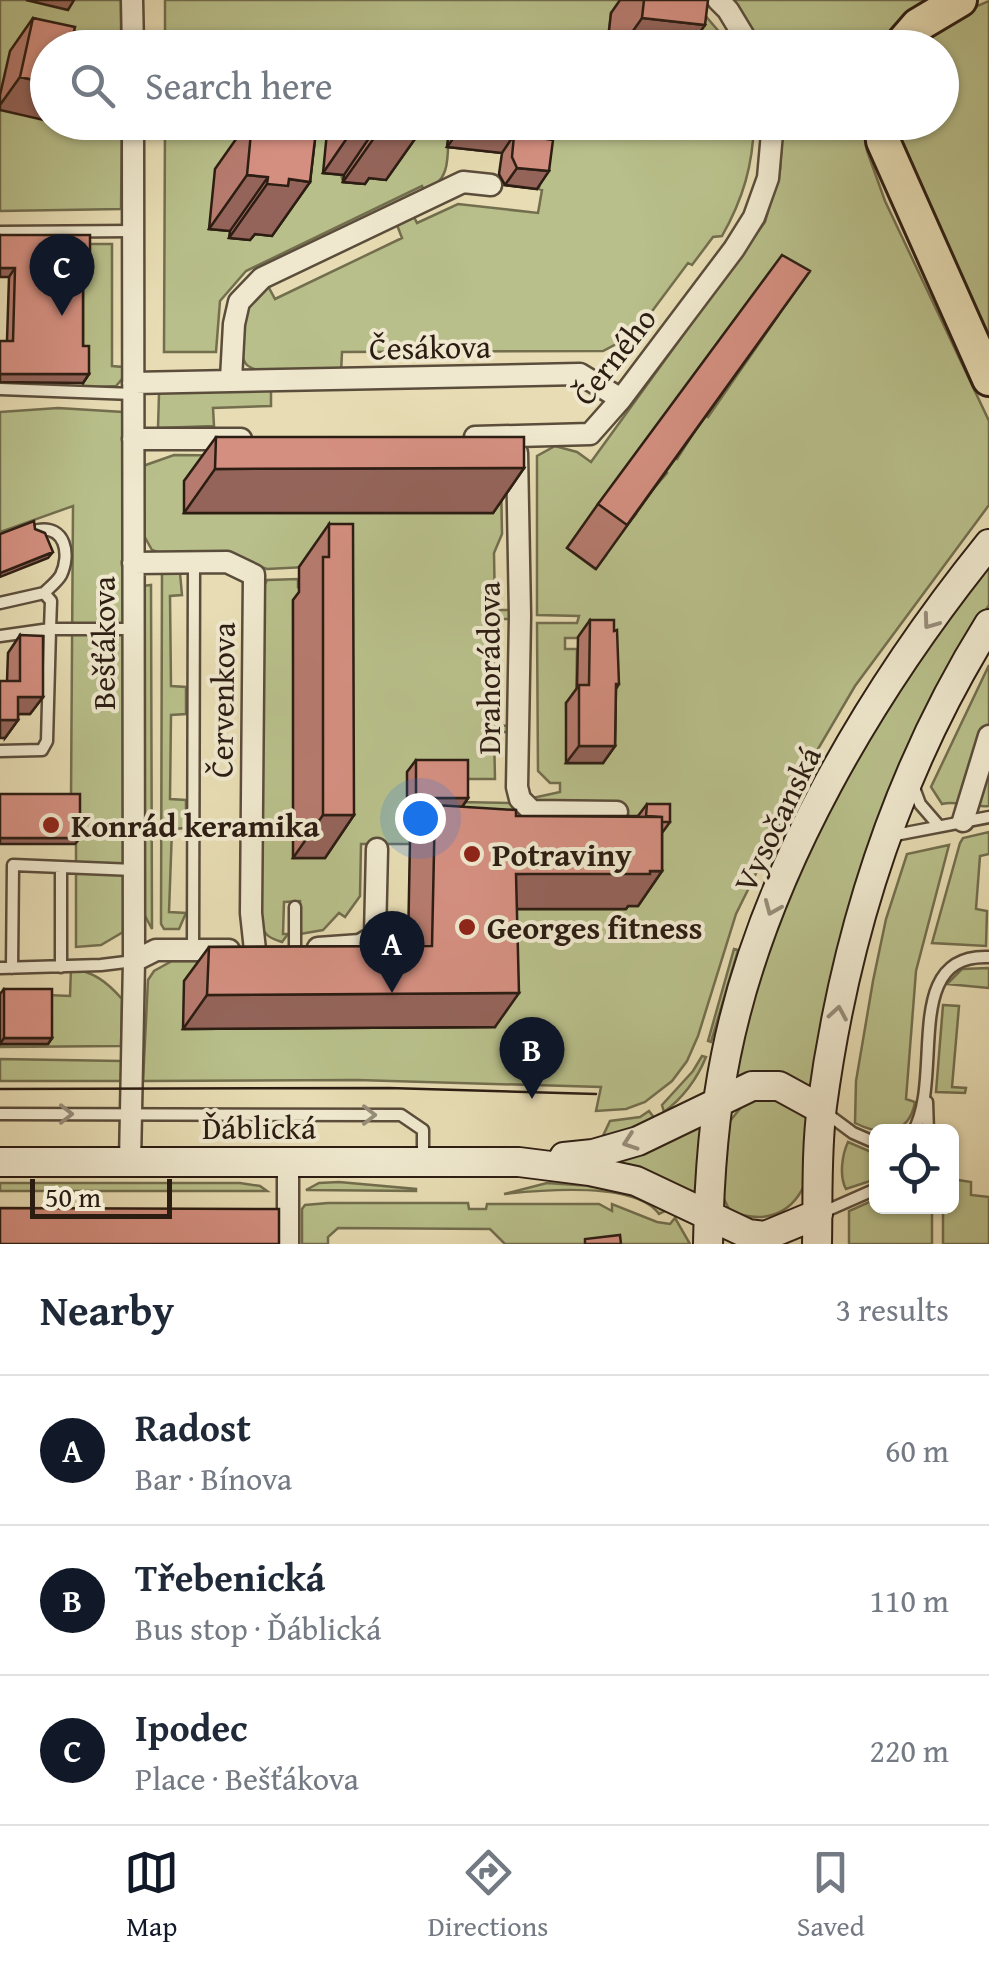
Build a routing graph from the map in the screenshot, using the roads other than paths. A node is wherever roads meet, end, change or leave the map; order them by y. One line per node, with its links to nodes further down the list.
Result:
1 (132, 0): 4 (street)
2 (718, 0): 5 (street)
3 (960, 0): 6 (highway)
4 (132, 30)
5 (740, 30)
6 (914, 30)
7 (132, 140): 11 (street, Bešťákova)
8 (771, 140): 17 (street, Černého)
9 (882, 140): 14 (highway)
10 (491, 185): 13 (street)
11 (133, 231): 12 (lane); 15 (street, Bešťákova)
12 (0, 232)
13 (232, 379): 15 (street, Česákova); 17 (street, Česákova)
14 (989, 379)
15 (133, 388): 16 (lane); 20 (street, Bešťákova)
16 (0, 389)
17 (621, 399): 18 (street, Černého)
18 (516, 436): 19 (street, Černého); 36 (street, Drahorádova)
19 (461, 438)
20 (133, 439): 21 (street); 25 (street, Bešťákova)
21 (270, 439)
22 (38, 530): 26 (lane)
23 (989, 544): 53 (main road, Vysočanská, one-way to 53)
24 (194, 562): 25 (street, Červenkova); 45 (lane); 46 (street, Červenkova)
25 (133, 563): 30 (street, Bešťákova)
26 (44, 593): 27 (lane); 29 (lane)
27 (0, 604)
28 (989, 624): 35 (main road)
29 (50, 629): 30 (lane); 31 (lane); 33 (lane)
30 (133, 629): 43 (street, Bešťákova)
31 (0, 636)
32 (989, 736): 34 (street)
33 (0, 751)
34 (984, 758): 38 (street)
35 (910, 774): 39 (lane); 40 (main road)
36 (617, 812)
37 (989, 817): 38 (lane)
38 (963, 821): 39 (lane)
39 (939, 826): 40 (lane)
40 (884, 838): 54 (main road, one-way to 40)
41 (376, 850): 47 (street)
42 (61, 867): 43 (lane); 50 (lane); 51 (lane)
43 (134, 870): 49 (street, Bešťákova)
44 (295, 906): 47 (lane)
45 (193, 950): 46 (street); 49 (street)
46 (255, 950): 47 (street)
47 (294, 950)
48 (989, 957): 52 (lane)
49 (134, 961): 50 (lane); 56 (street, Bešťákova)
50 (61, 967): 51 (lane)
51 (6, 968)
52 (926, 1096): 57 (lane); 58 (lane)
53 (718, 1100): 54 (main road); 64 (main road, one-way to 64); 67 (main road, Vysočanská)
54 (821, 1109): 59 (lane); 66 (main road)
55 (0, 1114): 56 (lane, one-way to 56)
56 (131, 1114): 61 (street, Bešťákova); 63 (lane, one-way to 63)
57 (918, 1124)
58 (928, 1124)
59 (869, 1140)
60 (0, 1162): 61 (main road, Ďáblická)
61 (130, 1162): 62 (main road, Ďáblická)
62 (288, 1162): 63 (main road, Ďáblická); 68 (street)
63 (423, 1162): 64 (main road, Ďáblická)
64 (519, 1162): 67 (main road)
65 (869, 1191): 66 (lane)
66 (818, 1214): 67 (main road); 69 (main road)
67 (708, 1231)
68 (288, 1244)
69 (817, 1244)

